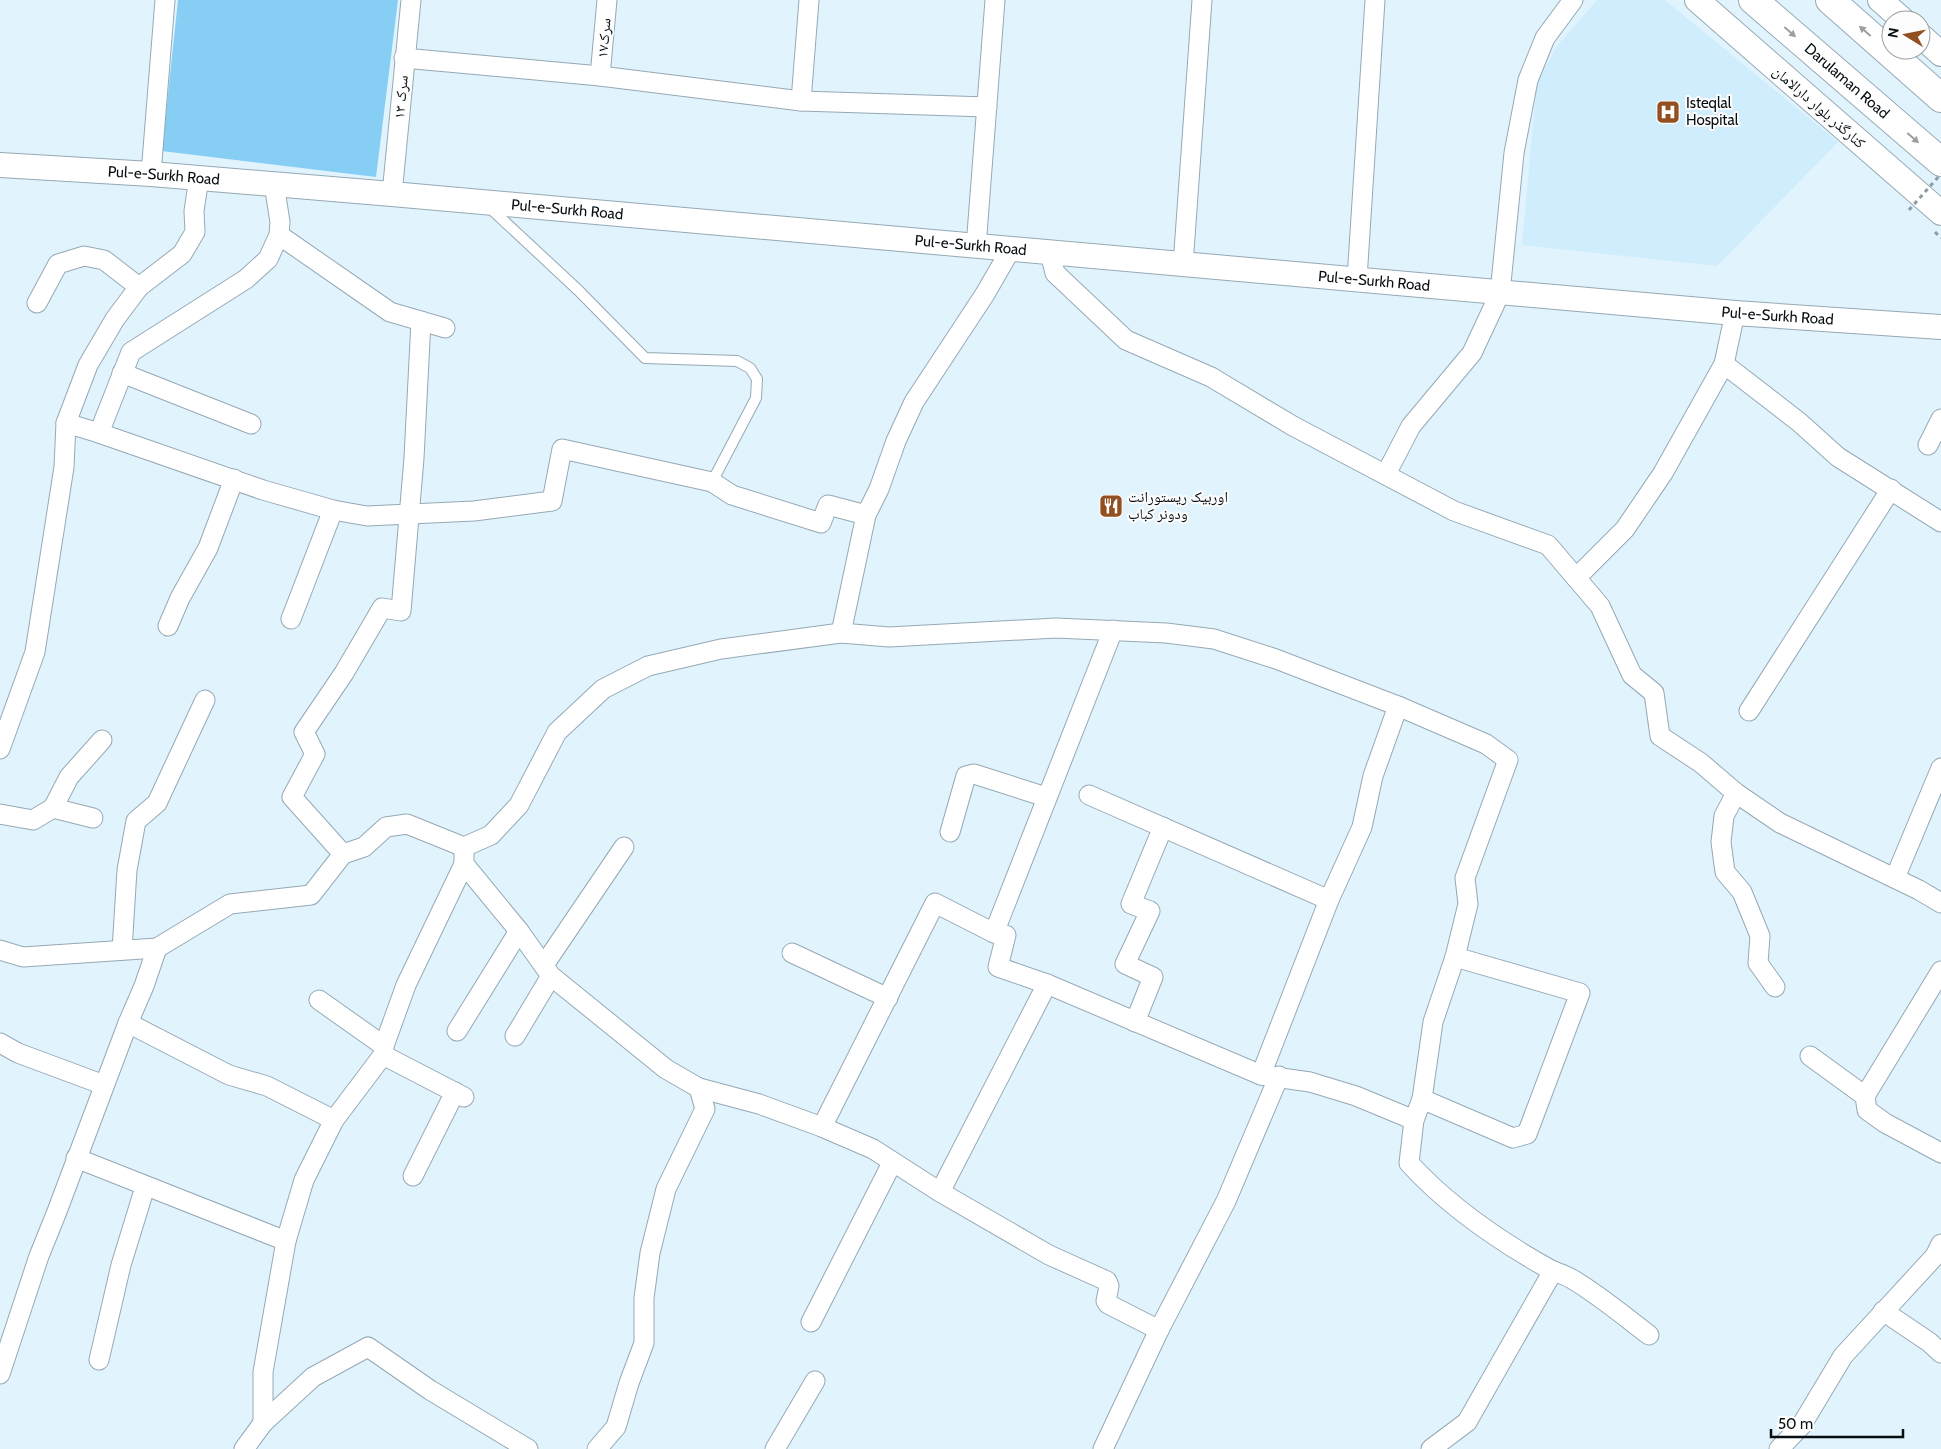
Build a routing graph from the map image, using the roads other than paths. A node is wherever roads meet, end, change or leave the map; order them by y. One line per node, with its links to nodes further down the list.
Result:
1 (165, 0): 23 (street)
2 (410, 0): 16 (street, سرک ۱۳)
3 (607, 0): 17 (street, سرک۱۷)
4 (809, 0): 19 (street)
5 (995, 0): 20 (street)
6 (1202, 0): 33 (street)
7 (1375, 0): 34 (street)
8 (1573, 0): 36 (street)
9 (1697, 0): 28 (street, کنارگذر بلوار دارالامان)
10 (1753, 0): 21 (main road, Darulaman Road, one-way to 21)
11 (1830, 0): 18 (main road, one-way to 11)
12 (1880, 0): 13 (street)
13 (1891, 10)
14 (1931, 45): 15 (street)
15 (1941, 54)
16 (404, 58): 17 (street); 26 (street, سرک ۱۳)
17 (600, 76): 19 (street)
18 (1941, 98)
19 (801, 101): 20 (street)
20 (987, 107): 30 (street)
21 (1941, 162)
22 (0, 164): 23 (street, Pul-e-Surkh Road)
23 (151, 174): 24 (street, Pul-e-Surkh Road)
24 (199, 178): 25 (street, Pul-e-Surkh Road); 35 (street)
25 (274, 184): 26 (street, Pul-e-Surkh Road); 29 (street)
26 (392, 194): 27 (street, Pul-e-Surkh Road)
27 (484, 203): 30 (street, Pul-e-Surkh Road); 51 (lane)
28 (1941, 213)
29 (279, 235): 39 (street); 43 (street)
30 (976, 247): 31 (street, Pul-e-Surkh Road)
31 (1011, 249): 32 (street, Pul-e-Surkh Road); 54 (street)
32 (1050, 253): 33 (street, Pul-e-Surkh Road); 49 (street)
33 (1183, 265): 34 (street, Pul-e-Surkh Road)
34 (1357, 279): 36 (street, Pul-e-Surkh Road)
35 (139, 287): 37 (street); 45 (street)
36 (1500, 293): 38 (street, Pul-e-Surkh Road); 49 (street)
37 (37, 303)
38 (1735, 314): 40 (street, Pul-e-Surkh Road); 42 (street)
39 (420, 321): 41 (street); 55 (street)
40 (1941, 327)
41 (445, 328)
42 (1724, 364): 52 (street); 57 (street)
43 (122, 373): 46 (street); 47 (street)
44 (1941, 418): 48 (street)
45 (66, 423): 47 (street); 66 (street)
46 (251, 424)
47 (100, 433): 50 (street)
48 (1928, 445)
49 (1386, 474): 57 (street)
50 (234, 479): 53 (street); 59 (street)
51 (712, 482): 54 (street); 55 (street)
52 (1891, 489): 56 (street); 64 (street)
53 (333, 510): 55 (street); 58 (street)
54 (866, 515): 61 (street)
55 (409, 516): 77 (street)
56 (1941, 522)
57 (1576, 578): 68 (street)
58 (292, 620)
59 (168, 626)
60 (1113, 630): 61 (street); 63 (street); 70 (street)
61 (841, 633): 78 (street)
62 (205, 700): 86 (street)
63 (1398, 706): 80 (street); 88 (street)
64 (1749, 711)
65 (102, 740): 71 (street)
66 (0, 748)
67 (1941, 768): 79 (street)
68 (1736, 793): 79 (street); 92 (street)
69 (1089, 795): 74 (street)
70 (1046, 797): 75 (street); 83 (street)
71 (53, 808): 72 (street); 73 (street)
72 (0, 814)
73 (93, 818)
74 (1163, 827): 80 (street); 95 (street)
75 (950, 832)
76 (624, 847): 89 (street)
77 (343, 854): 78 (street); 84 (street)
78 (464, 855): 82 (street); 100 (street)
79 (1895, 878): 81 (street)
80 (1329, 900): 102 (street)
81 (1941, 903)
82 (519, 931): 89 (street); 97 (street)
83 (994, 933): 91 (street); 93 (street)
84 (157, 948): 86 (street); 96 (street)
85 (0, 950): 86 (street)
86 (122, 950)
87 (792, 953): 93 (street)
88 (1455, 957): 106 (street); 106 (street)
89 (547, 970): 98 (street); 104 (street)
90 (1941, 971): 105 (street)
91 (1047, 984): 95 (street); 115 (street)
92 (1775, 987)
93 (888, 998): 109 (street)
94 (319, 1000): 100 (street)
95 (1135, 1022): 102 (street)
96 (128, 1023): 103 (street); 107 (street)
97 (457, 1031)
98 (515, 1036)
99 (0, 1042): 103 (street)
100 (384, 1050): 107 (street); 113 (street)
101 (1810, 1056): 105 (street)
102 (1270, 1075): 108 (street); 121 (street)
103 (104, 1085): 111 (street)
104 (699, 1088): 109 (street); 130 (street)
105 (1865, 1096): 110 (street)
106 (1422, 1099): 108 (street)
107 (334, 1120): 116 (street)
108 (1414, 1120): 118 (street)
109 (822, 1127): 112 (street)
110 (1941, 1153)
111 (76, 1158): 114 (street); 125 (street)
112 (892, 1163): 115 (street); 120 (street)
113 (413, 1176)
114 (145, 1187): 116 (street); 124 (street)
115 (940, 1192): 121 (street)
116 (286, 1241): 127 (street)
117 (1941, 1244): 119 (street)
118 (1553, 1271): 122 (street); 133 (street)
119 (1882, 1311): 123 (street); 134 (street)
120 (811, 1322)
121 (1159, 1330): 132 (street)
122 (1649, 1335)
123 (1941, 1353)
124 (99, 1360)
125 (0, 1374)
126 (815, 1381): 131 (street)
127 (263, 1424): 128 (street); 129 (street)
128 (244, 1449)
129 (528, 1449)
130 (597, 1449)
131 (775, 1449)
132 (1103, 1449)
133 (1431, 1449)
134 (1779, 1449)

